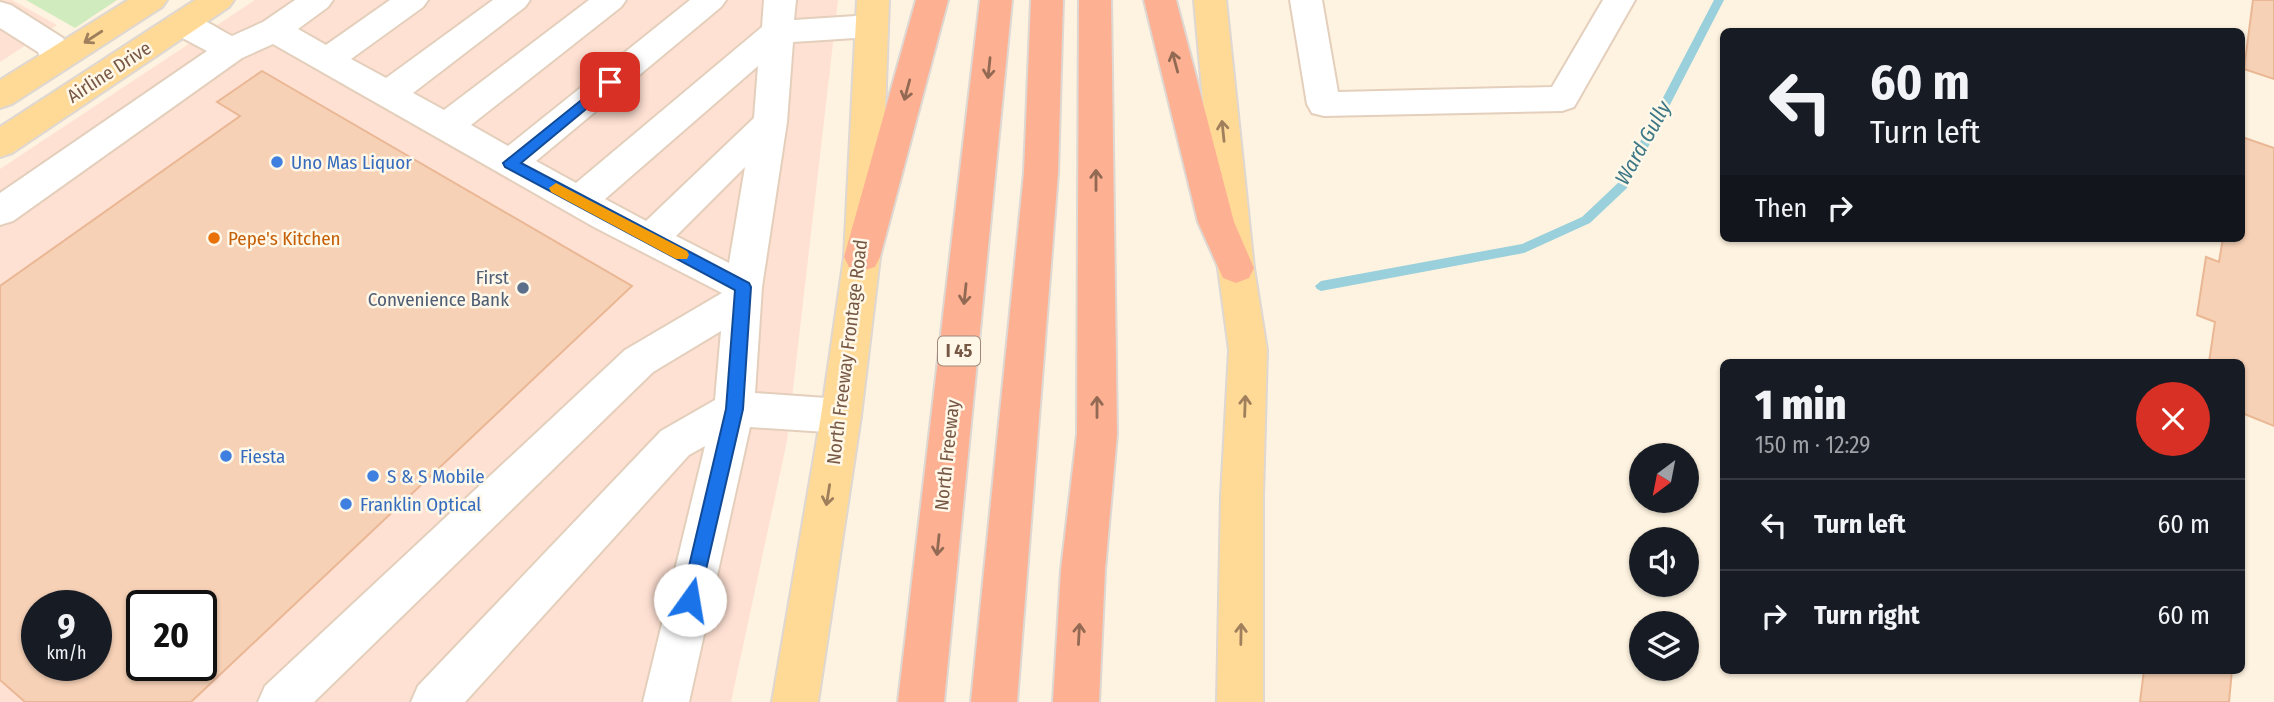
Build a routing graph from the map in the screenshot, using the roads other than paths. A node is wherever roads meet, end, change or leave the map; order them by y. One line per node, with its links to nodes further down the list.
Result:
1 (150, 0): 23 (main road, Airline Drive, one-way to 23)
2 (218, 0): 19 (main road, Airline Drive)
3 (317, 0): 20 (lane)
4 (412, 0): 22 (lane)
5 (514, 0): 25 (lane)
6 (610, 0): 28 (lane)
7 (710, 0): 30 (lane)
8 (932, 0): 34 (highway, one-way to 34)
9 (996, 0): 43 (highway, North Freeway / I 45, one-way to 43)
10 (1047, 0): 44 (highway)
11 (1095, 0): 45 (highway, one-way to 11)
12 (1160, 0): 35 (highway, one-way to 12)
13 (1210, 0): 35 (main road, one-way to 13)
14 (1306, 0): 15 (lane)
15 (1619, 0)
16 (0, 13): 23 (lane)
17 (872, 13): 18 (lane); 34 (main road, North Freeway Frontage Road)
18 (779, 16): 27 (lane); 31 (lane)
19 (183, 24): 21 (lane); 24 (main road, Airline Drive)
20 (274, 30): 21 (lane); 22 (lane)
21 (231, 50): 32 (lane)
22 (328, 59): 25 (lane)
23 (56, 60): 24 (main road); 26 (main road, Airline Drive)
24 (92, 84): 29 (main road, Airline Drive)
25 (388, 94): 28 (lane)
26 (0, 96)
27 (770, 122): 33 (lane); 36 (lane)
28 (446, 127): 30 (lane)
29 (0, 144)
30 (510, 163): 31 (lane)
31 (579, 201): 33 (lane)
32 (0, 211)
33 (650, 239): 36 (lane)
34 (862, 257): 38 (main road, North Freeway Frontage Road)
35 (1236, 268): 46 (main road, one-way to 35)
36 (743, 293): 37 (lane); 39 (lane)
37 (734, 409): 38 (lane); 40 (lane); 41 (lane)
38 (841, 416): 42 (main road, North Freeway Frontage Road, one-way to 42)
39 (281, 702)
40 (433, 702)
41 (666, 702)
42 (795, 702)
43 (921, 702)
44 (994, 702)
45 (1076, 702)
46 (1240, 702)

